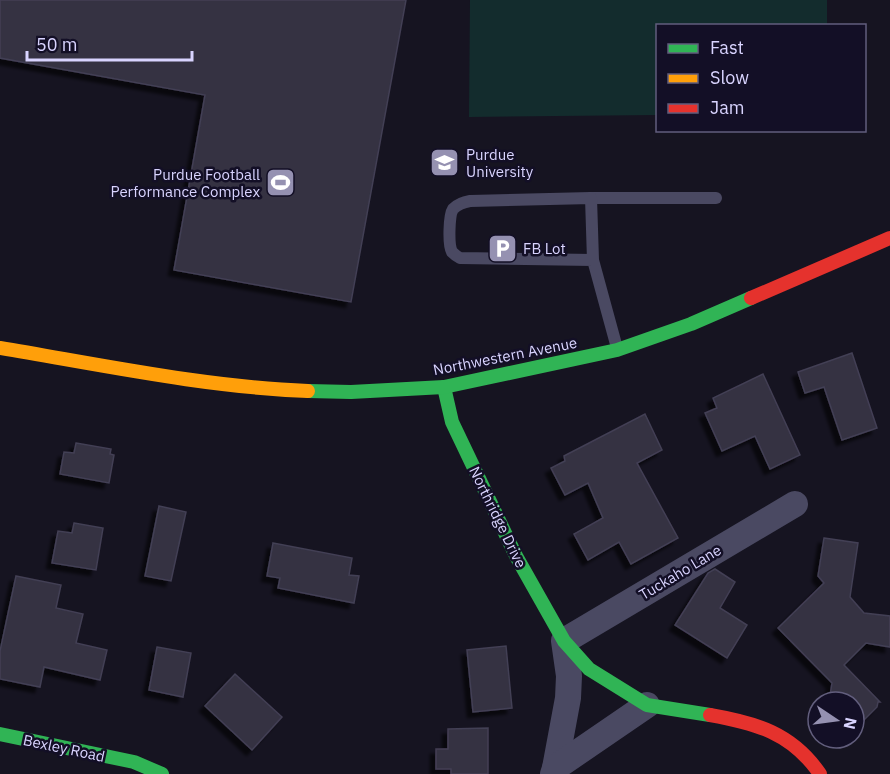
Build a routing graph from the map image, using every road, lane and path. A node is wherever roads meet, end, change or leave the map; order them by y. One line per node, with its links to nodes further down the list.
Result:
1 (591, 198): 2 (lane); 4 (lane); 4 (lane)
2 (716, 198)
3 (890, 238): 5 (main road, Northwestern Avenue)
4 (593, 260): 5 (lane)
5 (617, 350): 7 (main road, Northwestern Avenue)
6 (0, 351): 7 (main road, Northwestern Avenue)
7 (444, 387): 9 (main road, Northridge Drive)
8 (795, 504): 9 (street, Tuckaho Lane)
9 (564, 641): 10 (main road, Northridge Drive); 12 (street, Northridge Drive)
10 (646, 705): 12 (street); 14 (main road, Northridge Drive)
11 (0, 735): 13 (main road, Bexley Road)
12 (554, 771)
13 (162, 774)
14 (820, 774)

